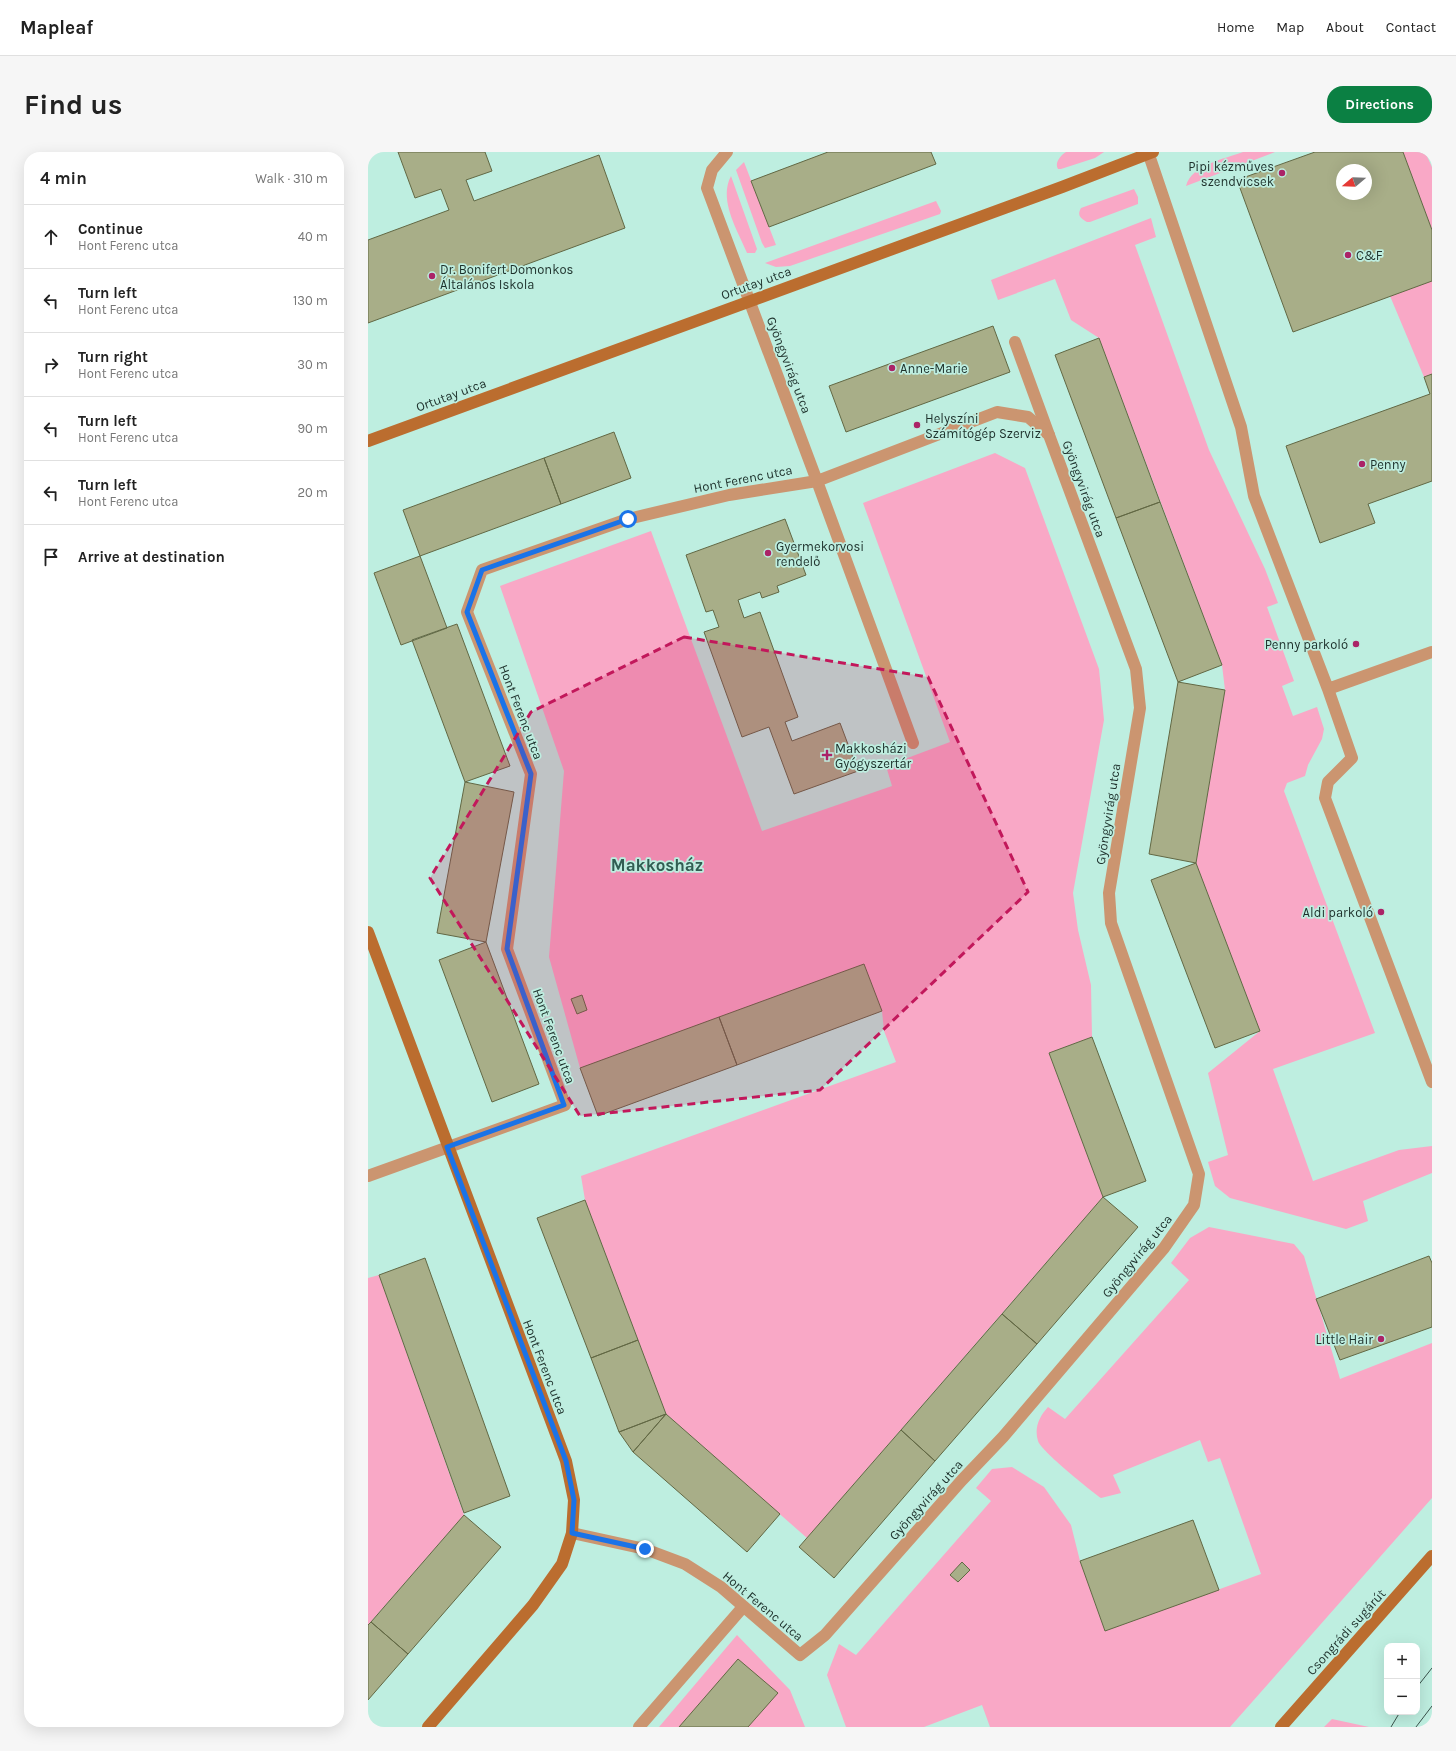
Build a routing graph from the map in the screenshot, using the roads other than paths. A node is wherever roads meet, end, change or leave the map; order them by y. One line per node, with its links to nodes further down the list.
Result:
1 (726, 152): 3 (street, Gyöngyvirág utca)
2 (1150, 153): 3 (street, Ortutay utca); 9 (street)
3 (750, 300): 6 (street, Ortutay utca); 7 (street, Gyöngyvirág utca)
4 (1015, 342): 5 (street)
5 (1049, 435): 7 (street, Gyöngyvirág utca); 18 (street, Gyöngyvirág utca)
6 (369, 438)
7 (817, 480): 10 (street); 13 (street, Hont Ferenc utca)
8 (1432, 652): 9 (street)
9 (1328, 689): 12 (street)
10 (913, 743)
11 (368, 932): 13 (street, Hont Ferenc utca)
12 (1432, 1082)
13 (447, 1147): 14 (street); 15 (street, Hont Ferenc utca)
14 (368, 1176)
15 (572, 1533): 17 (street, Hont Ferenc utca); 19 (street, Hont Ferenc utca)
16 (1432, 1556): 21 (street, Csongrádi sugárút)
17 (743, 1607): 18 (street, Hont Ferenc utca); 20 (street)
18 (800, 1656)
19 (428, 1727)
20 (639, 1727)
21 (1281, 1727)

